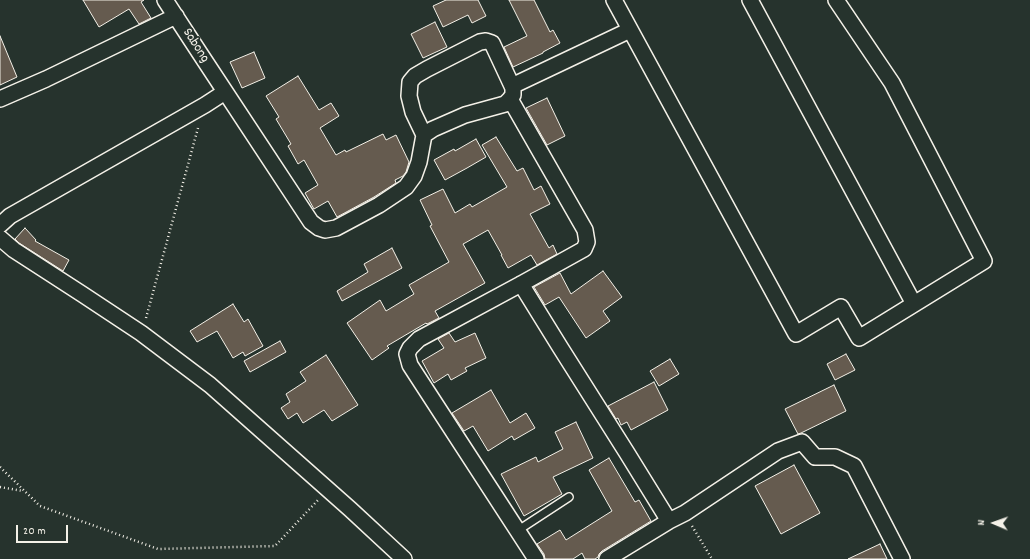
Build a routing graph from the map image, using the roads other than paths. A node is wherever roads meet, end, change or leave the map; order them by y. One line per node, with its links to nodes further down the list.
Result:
1 (165, 0): 5 (street, Sabong)
2 (614, 0): 6 (street)
3 (750, 0): 14 (street)
4 (836, 0): 14 (street)
5 (176, 16): 7 (street, Sabong); 9 (street)
6 (630, 30): 8 (street); 14 (street)
7 (225, 92): 10 (street, Sabong); 11 (street)
8 (511, 92): 10 (street); 10 (street); 13 (street)
9 (0, 99)
10 (424, 135)
11 (0, 224)
12 (0, 238): 18 (street)
13 (521, 284): 16 (street); 17 (street)
14 (914, 304)
15 (569, 497): 17 (lane)
16 (669, 521): 20 (street); 21 (street)
17 (517, 531): 19 (street)
18 (404, 559)
19 (536, 559)
20 (607, 559)
21 (902, 559)

